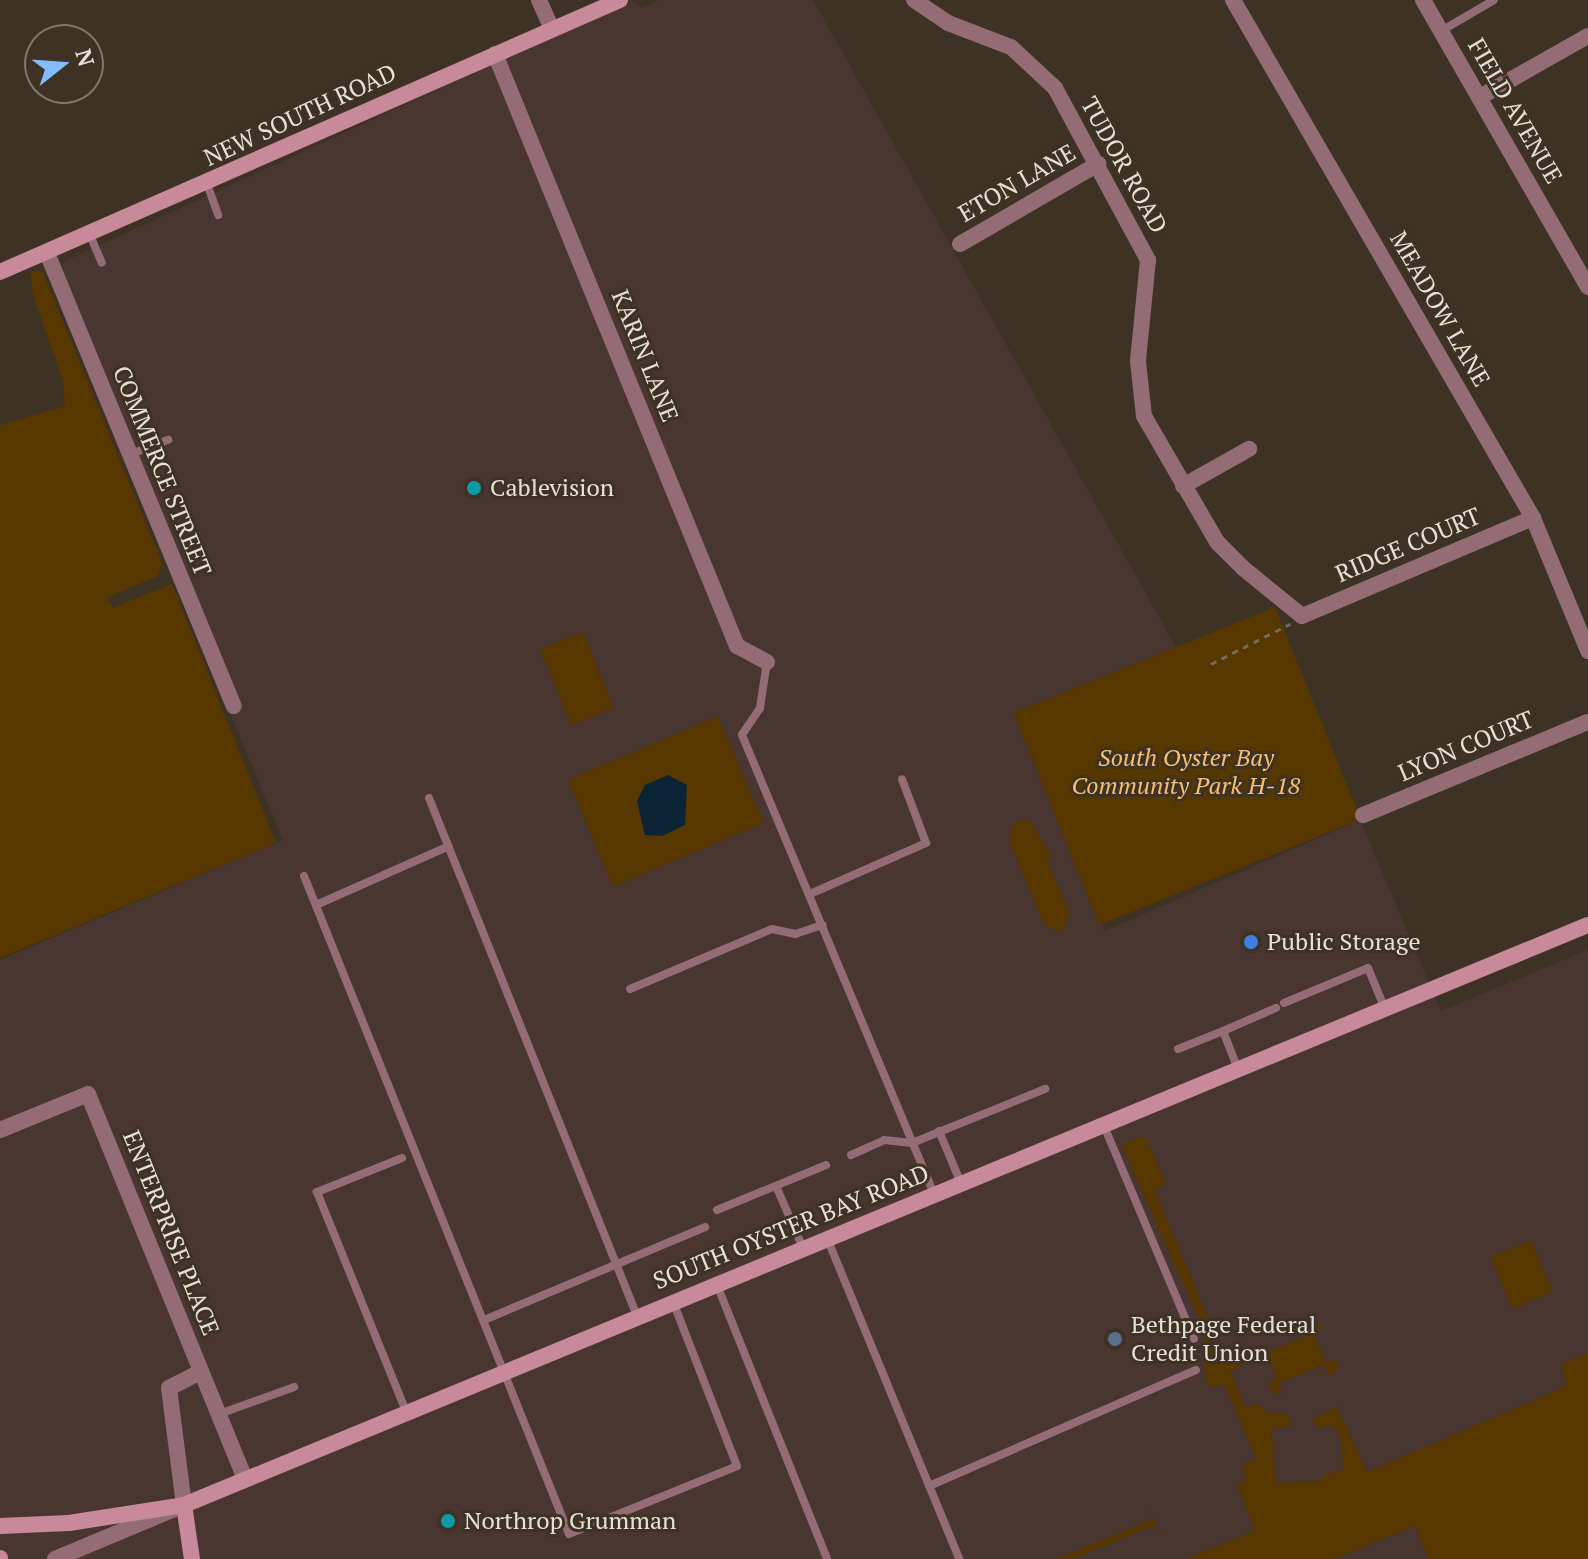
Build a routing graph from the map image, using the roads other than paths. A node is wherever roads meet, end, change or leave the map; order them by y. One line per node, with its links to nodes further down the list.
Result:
1 (539, 0): 7 (street)
2 (620, 0): 7 (main road, NEW SOUTH ROAD)
3 (914, 0): 12 (street, TUDOR ROAD)
4 (1233, 0): 25 (street, MEADOW LANE)
5 (1423, 0): 8 (street, FIELD AVENUE)
6 (1494, 0): 8 (lane)
7 (552, 29): 10 (main road, NEW SOUTH ROAD)
8 (1441, 31): 11 (street, FIELD AVENUE)
9 (1588, 36): 11 (street)
10 (495, 54): 13 (main road, NEW SOUTH ROAD); 28 (street, KARIN LANE)
11 (1480, 97): 20 (street, FIELD AVENUE)
12 (1098, 164): 16 (street, ETON LANE); 24 (street, TUDOR ROAD)
13 (207, 184): 14 (lane); 15 (main road, NEW SOUTH ROAD)
14 (218, 215)
15 (90, 235): 17 (main road, NEW SOUTH ROAD); 18 (lane)
16 (960, 244)
17 (47, 253): 19 (main road, NEW SOUTH ROAD); 23 (street, COMMERCE STREET)
18 (102, 263)
19 (0, 272)
20 (1585, 276)
21 (168, 440): 23 (lane)
22 (1249, 449): 24 (street)
23 (130, 455): 29 (street, COMMERCE STREET)
24 (1183, 486): 26 (street, TUDOR ROAD)
25 (1533, 518): 26 (street, RIDGE COURT); 27 (street, MEADOW LANE)
26 (1302, 616)
27 (1588, 651)
28 (767, 662): 36 (lane)
29 (234, 706)
30 (1588, 722): 33 (street, LYON COURT)
31 (902, 779): 36 (lane)
32 (429, 798): 34 (lane)
33 (1363, 815)
34 (449, 846): 37 (lane); 60 (lane)
35 (304, 876): 37 (lane)
36 (810, 894): 38 (lane)
37 (316, 905): 64 (lane)
38 (823, 925): 40 (lane); 49 (lane)
39 (1588, 925): 41 (main road, SOUTH OYSTER BAY ROAD)
40 (630, 989)
41 (1385, 1009): 42 (lane); 44 (main road, SOUTH OYSTER BAY ROAD)
42 (1223, 1031): 43 (lane); 44 (lane)
43 (1178, 1049)
44 (1238, 1069): 46 (main road, SOUTH OYSTER BAY ROAD)
45 (1045, 1089): 48 (lane)
46 (1103, 1124): 53 (main road, SOUTH OYSTER BAY ROAD); 65 (lane)
47 (0, 1130): 68 (street, ENTERPRISE PLACE)
48 (939, 1131): 49 (lane); 53 (lane)
49 (912, 1143): 50 (lane); 55 (lane)
50 (851, 1155)
51 (402, 1158): 70 (lane)
52 (826, 1165): 54 (lane)
53 (961, 1183): 55 (main road, SOUTH OYSTER BAY ROAD)
54 (776, 1186): 56 (lane); 59 (lane)
55 (934, 1194): 58 (main road, SOUTH OYSTER BAY ROAD)
56 (717, 1210)
57 (705, 1227): 60 (lane)
58 (827, 1238): 59 (main road, SOUTH OYSTER BAY ROAD); 73 (lane)
59 (803, 1248): 61 (main road, SOUTH OYSTER BAY ROAD)
60 (616, 1265): 63 (lane); 64 (lane)
61 (716, 1284): 62 (main road, SOUTH OYSTER BAY ROAD); 78 (lane)
62 (673, 1302): 63 (main road, SOUTH OYSTER BAY ROAD); 67 (lane)
63 (637, 1316): 67 (main road, SOUTH OYSTER BAY ROAD)
64 (484, 1320): 67 (lane)
65 (1194, 1339)
66 (1196, 1370): 73 (lane)
67 (504, 1371): 70 (main road, SOUTH OYSTER BAY ROAD)
68 (201, 1372): 71 (street, ENTERPRISE PLACE); 74 (street)
69 (294, 1387): 71 (lane)
70 (406, 1411): 72 (main road, SOUTH OYSTER BAY ROAD)
71 (218, 1414): 72 (street, ENTERPRISE PLACE)
72 (245, 1479): 74 (main road, SOUTH OYSTER BAY ROAD)
73 (929, 1486): 79 (lane)
74 (184, 1505): 75 (main road, SOUTH OYSTER BAY ROAD); 76 (street); 77 (main road)
75 (0, 1526)
76 (55, 1559)
77 (192, 1559)
78 (827, 1559)
79 (959, 1559)

